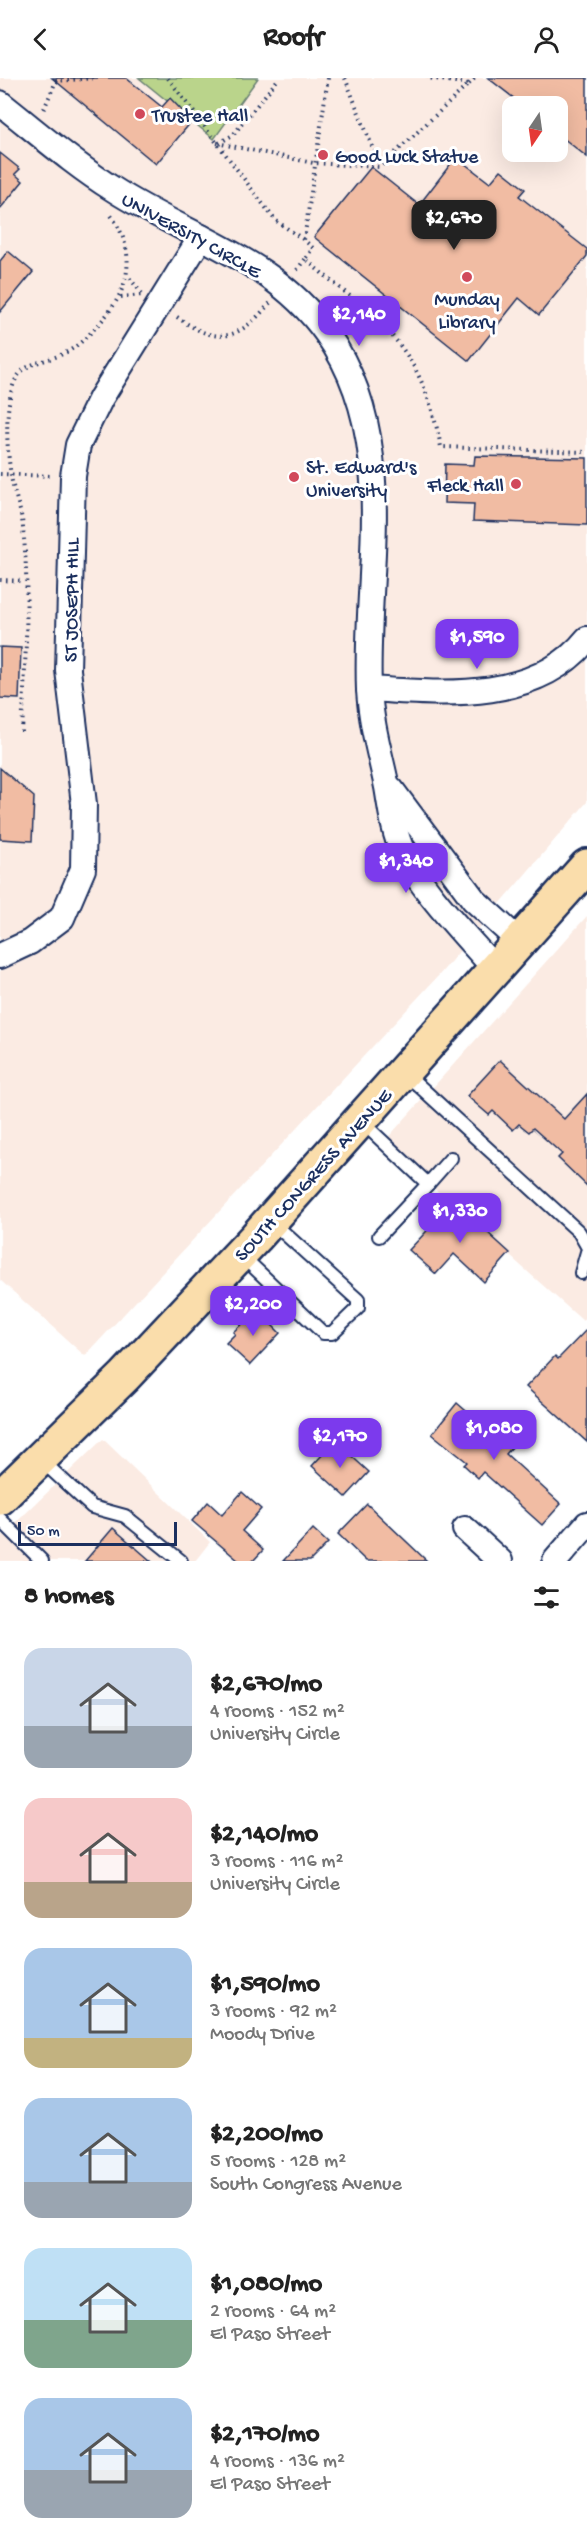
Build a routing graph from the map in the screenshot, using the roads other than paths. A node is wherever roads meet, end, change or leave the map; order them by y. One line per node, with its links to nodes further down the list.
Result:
1 (0, 103): 2 (street, UNIVERSITY CIRCLE)
2 (201, 237): 4 (street, UNIVERSITY CIRCLE); 8 (street, ST JOSEPH HILL)
3 (587, 639): 4 (street)
4 (369, 688): 5 (street, UNIVERSITY CIRCLE)
5 (386, 782): 7 (street, UNIVERSITY CIRCLE); 9 (street, UNIVERSITY CIRCLE)
6 (587, 866): 7 (main road, SOUTH CONGRESS AVENUE)
7 (520, 942): 9 (main road, SOUTH CONGRESS AVENUE)
8 (0, 956)
9 (496, 970): 10 (main road, SOUTH CONGRESS AVENUE)
10 (404, 1072): 11 (main road, SOUTH CONGRESS AVENUE); 16 (lane)
11 (361, 1121): 13 (lane); 14 (main road, SOUTH CONGRESS AVENUE)
12 (451, 1158): 13 (lane)
13 (428, 1184): 15 (lane)
14 (271, 1221): 18 (main road, SOUTH CONGRESS AVENUE); 18 (lane)
15 (379, 1236)
16 (587, 1246)
17 (587, 1252): 19 (lane)
18 (240, 1254): 20 (main road, SOUTH CONGRESS AVENUE)
19 (581, 1273)
20 (40, 1459): 21 (main road, SOUTH CONGRESS AVENUE); 26 (lane)
21 (0, 1498)
22 (0, 1519): 25 (lane)
23 (587, 1524): 28 (street)
24 (465, 1529): 27 (street)
25 (42, 1561)
26 (181, 1561)
27 (500, 1561)
28 (555, 1561)

